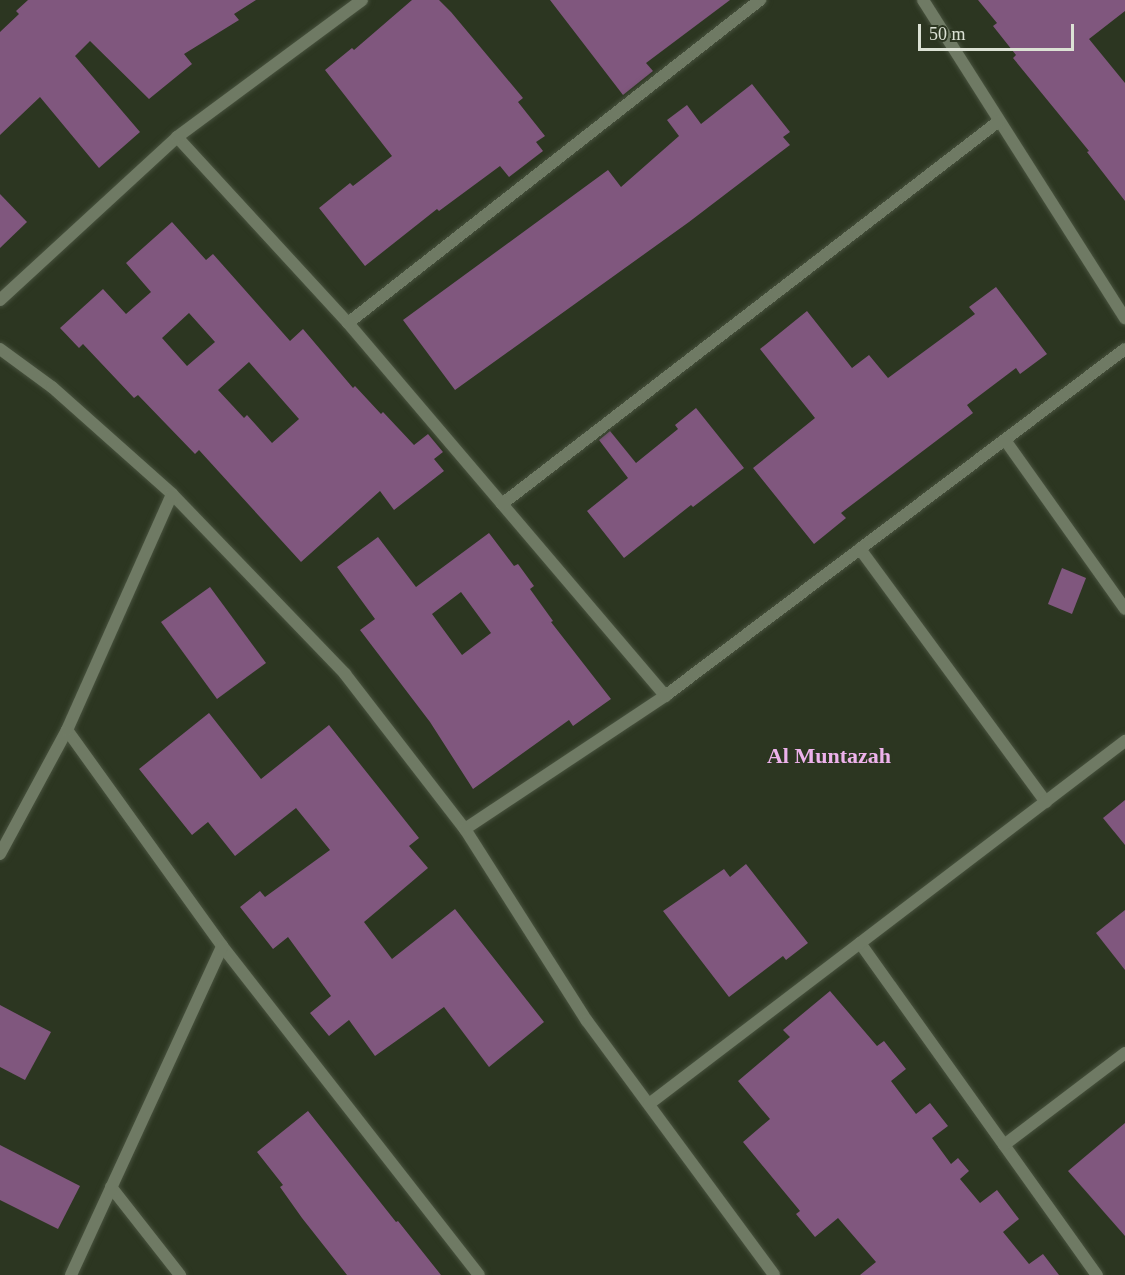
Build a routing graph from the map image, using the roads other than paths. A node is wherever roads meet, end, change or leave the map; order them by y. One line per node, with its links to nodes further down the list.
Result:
1 (362, 0): 5 (street)
2 (760, 0): 8 (street)
3 (922, 0): 4 (street)
4 (999, 121): 7 (street); 13 (street)
5 (177, 137): 6 (street); 8 (street)
6 (0, 300)
7 (1125, 318)
8 (348, 323): 13 (street)
9 (0, 349): 12 (street)
10 (1125, 349): 11 (street)
11 (1005, 440): 14 (street); 15 (street)
12 (172, 494): 17 (street); 20 (street)
13 (502, 504): 16 (street)
14 (860, 549): 16 (street); 19 (street)
15 (1125, 609)
16 (665, 696): 20 (street)
17 (67, 730): 21 (street); 23 (street)
18 (1125, 741): 19 (street)
19 (1046, 802): 22 (street)
20 (465, 829): 25 (street)
21 (0, 854)
22 (860, 943): 25 (street); 26 (street)
23 (222, 946): 27 (street); 30 (street)
24 (1125, 1053): 26 (street)
25 (649, 1104): 31 (street)
26 (1004, 1145): 32 (street)
27 (111, 1187): 28 (street); 29 (street)
28 (71, 1275)
29 (180, 1275)
30 (479, 1275)
31 (774, 1275)
32 (1097, 1275)

